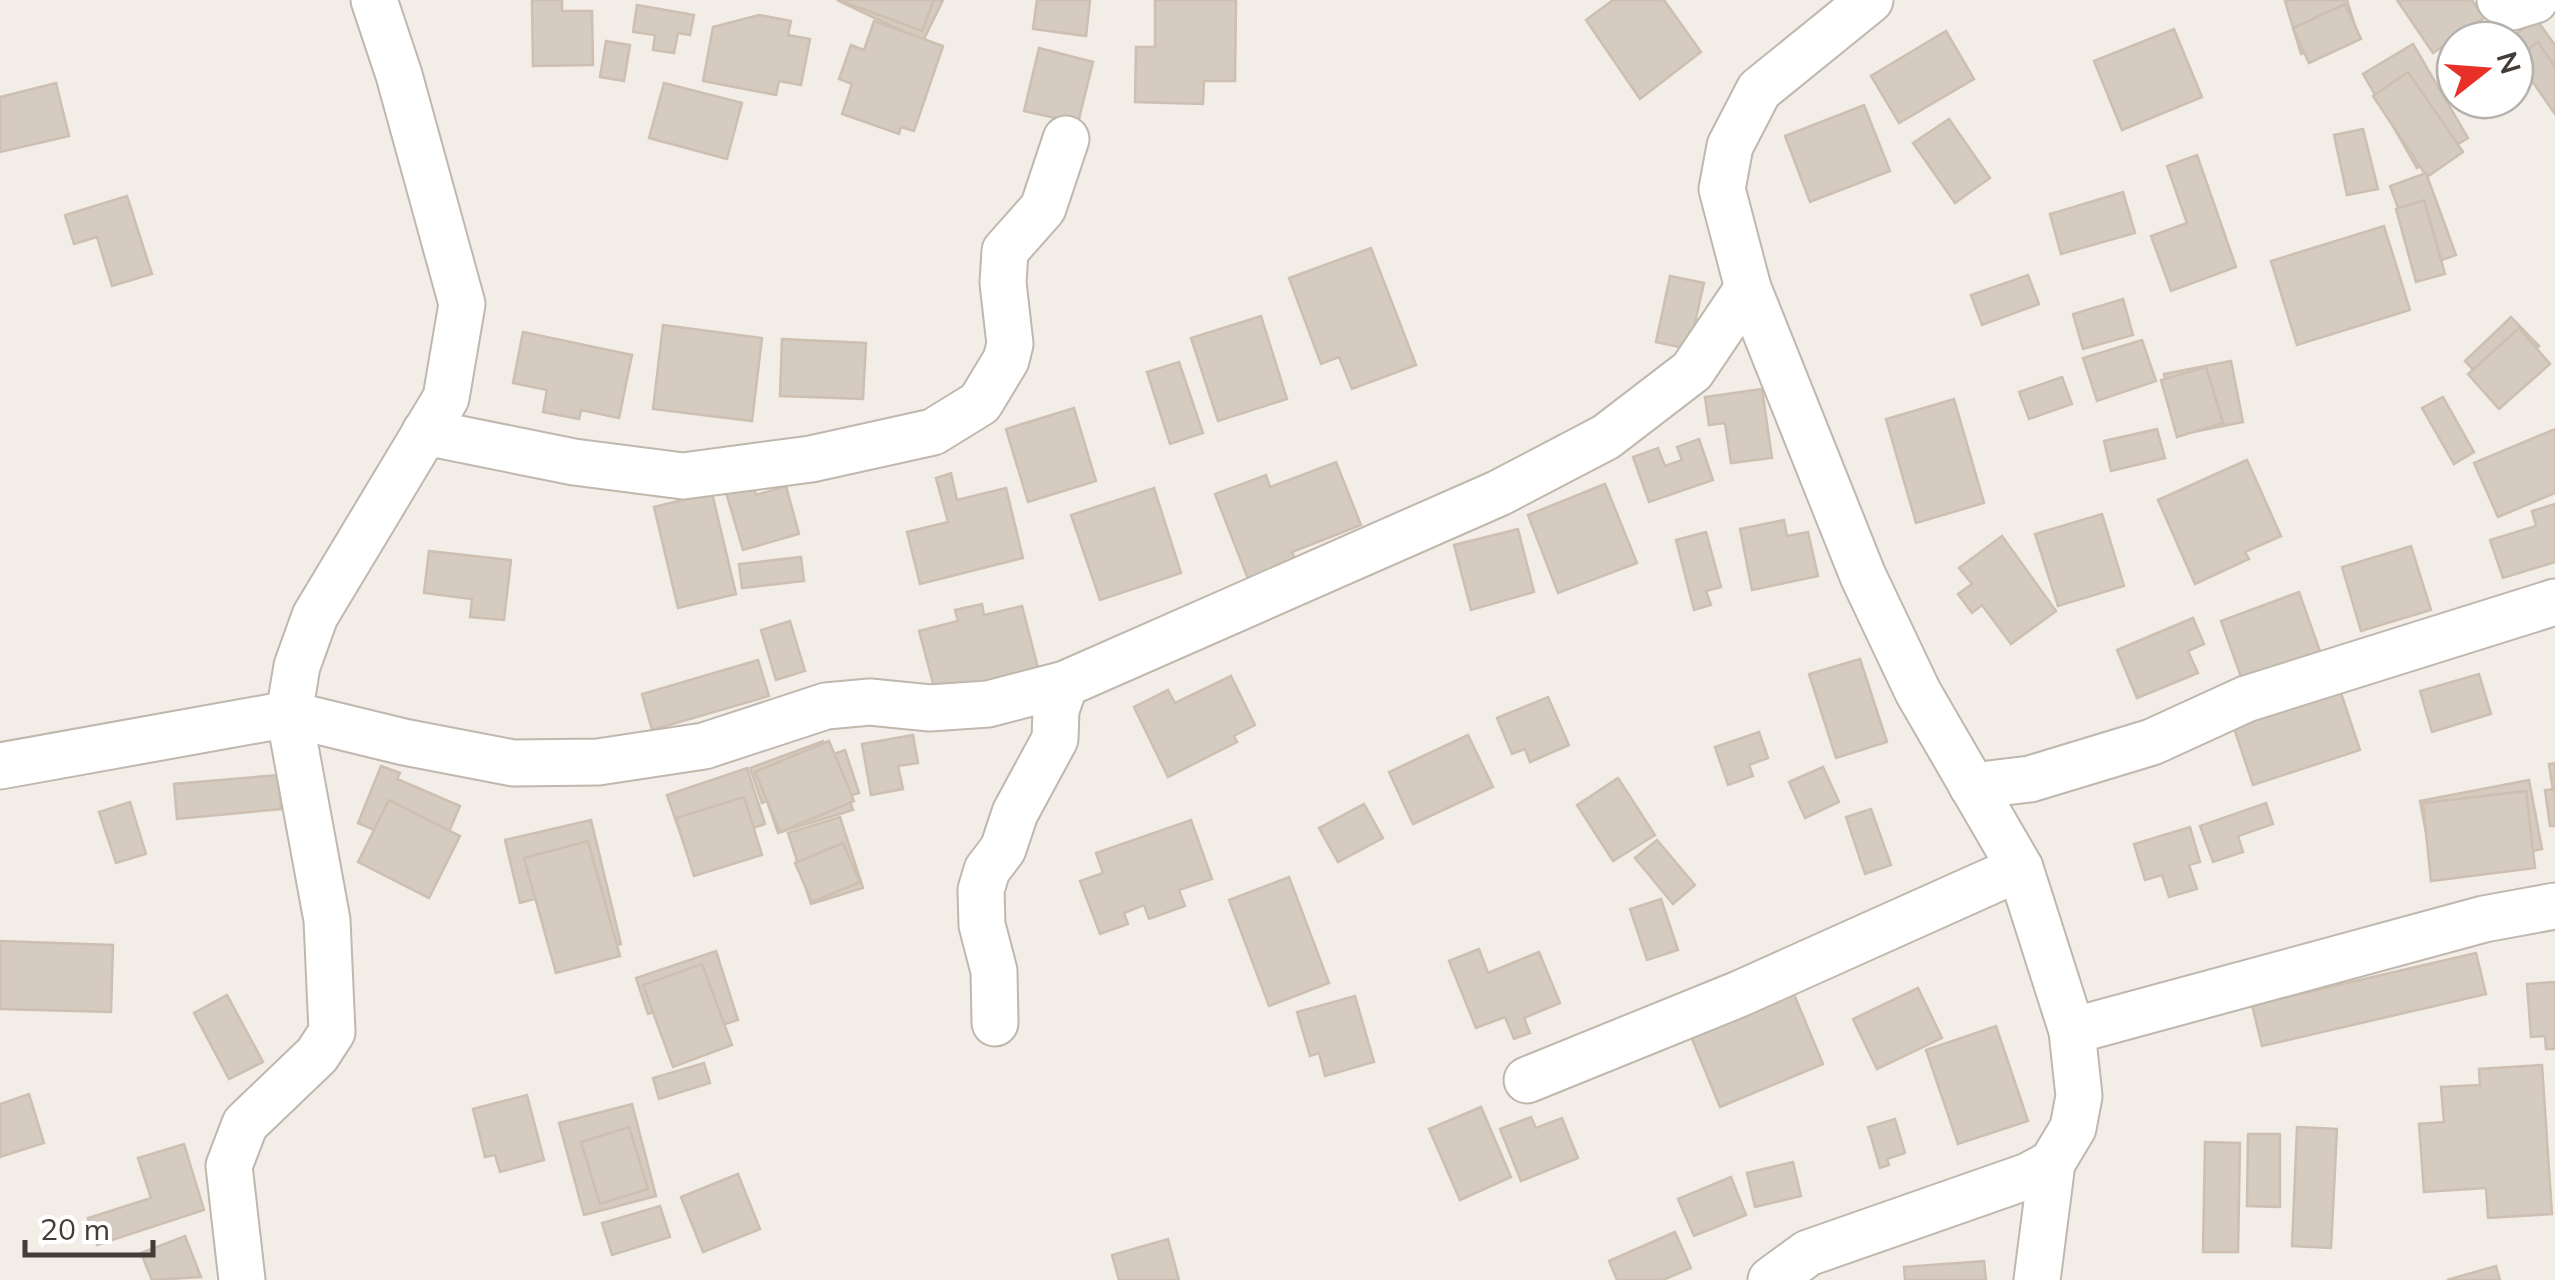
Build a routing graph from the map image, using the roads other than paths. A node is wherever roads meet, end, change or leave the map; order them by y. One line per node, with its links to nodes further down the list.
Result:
1 (374, 0): 7 (street)
2 (1870, 0): 6 (street)
3 (2500, 0): 4 (street)
4 (2535, 0)
5 (1066, 139): 7 (street)
6 (1748, 288): 9 (street); 12 (street)
7 (425, 432): 10 (street)
8 (2555, 602): 12 (street)
9 (1065, 684): 10 (street); 15 (street)
10 (289, 714): 11 (street); 19 (street)
11 (0, 766)
12 (1972, 786): 13 (street)
13 (2020, 868): 16 (street); 17 (street)
14 (2555, 906): 16 (street)
15 (995, 1023)
16 (2072, 1030): 18 (street)
17 (1527, 1080)
18 (2052, 1163): 20 (street); 21 (street)
19 (242, 1280)
20 (1770, 1280)
21 (2037, 1280)

